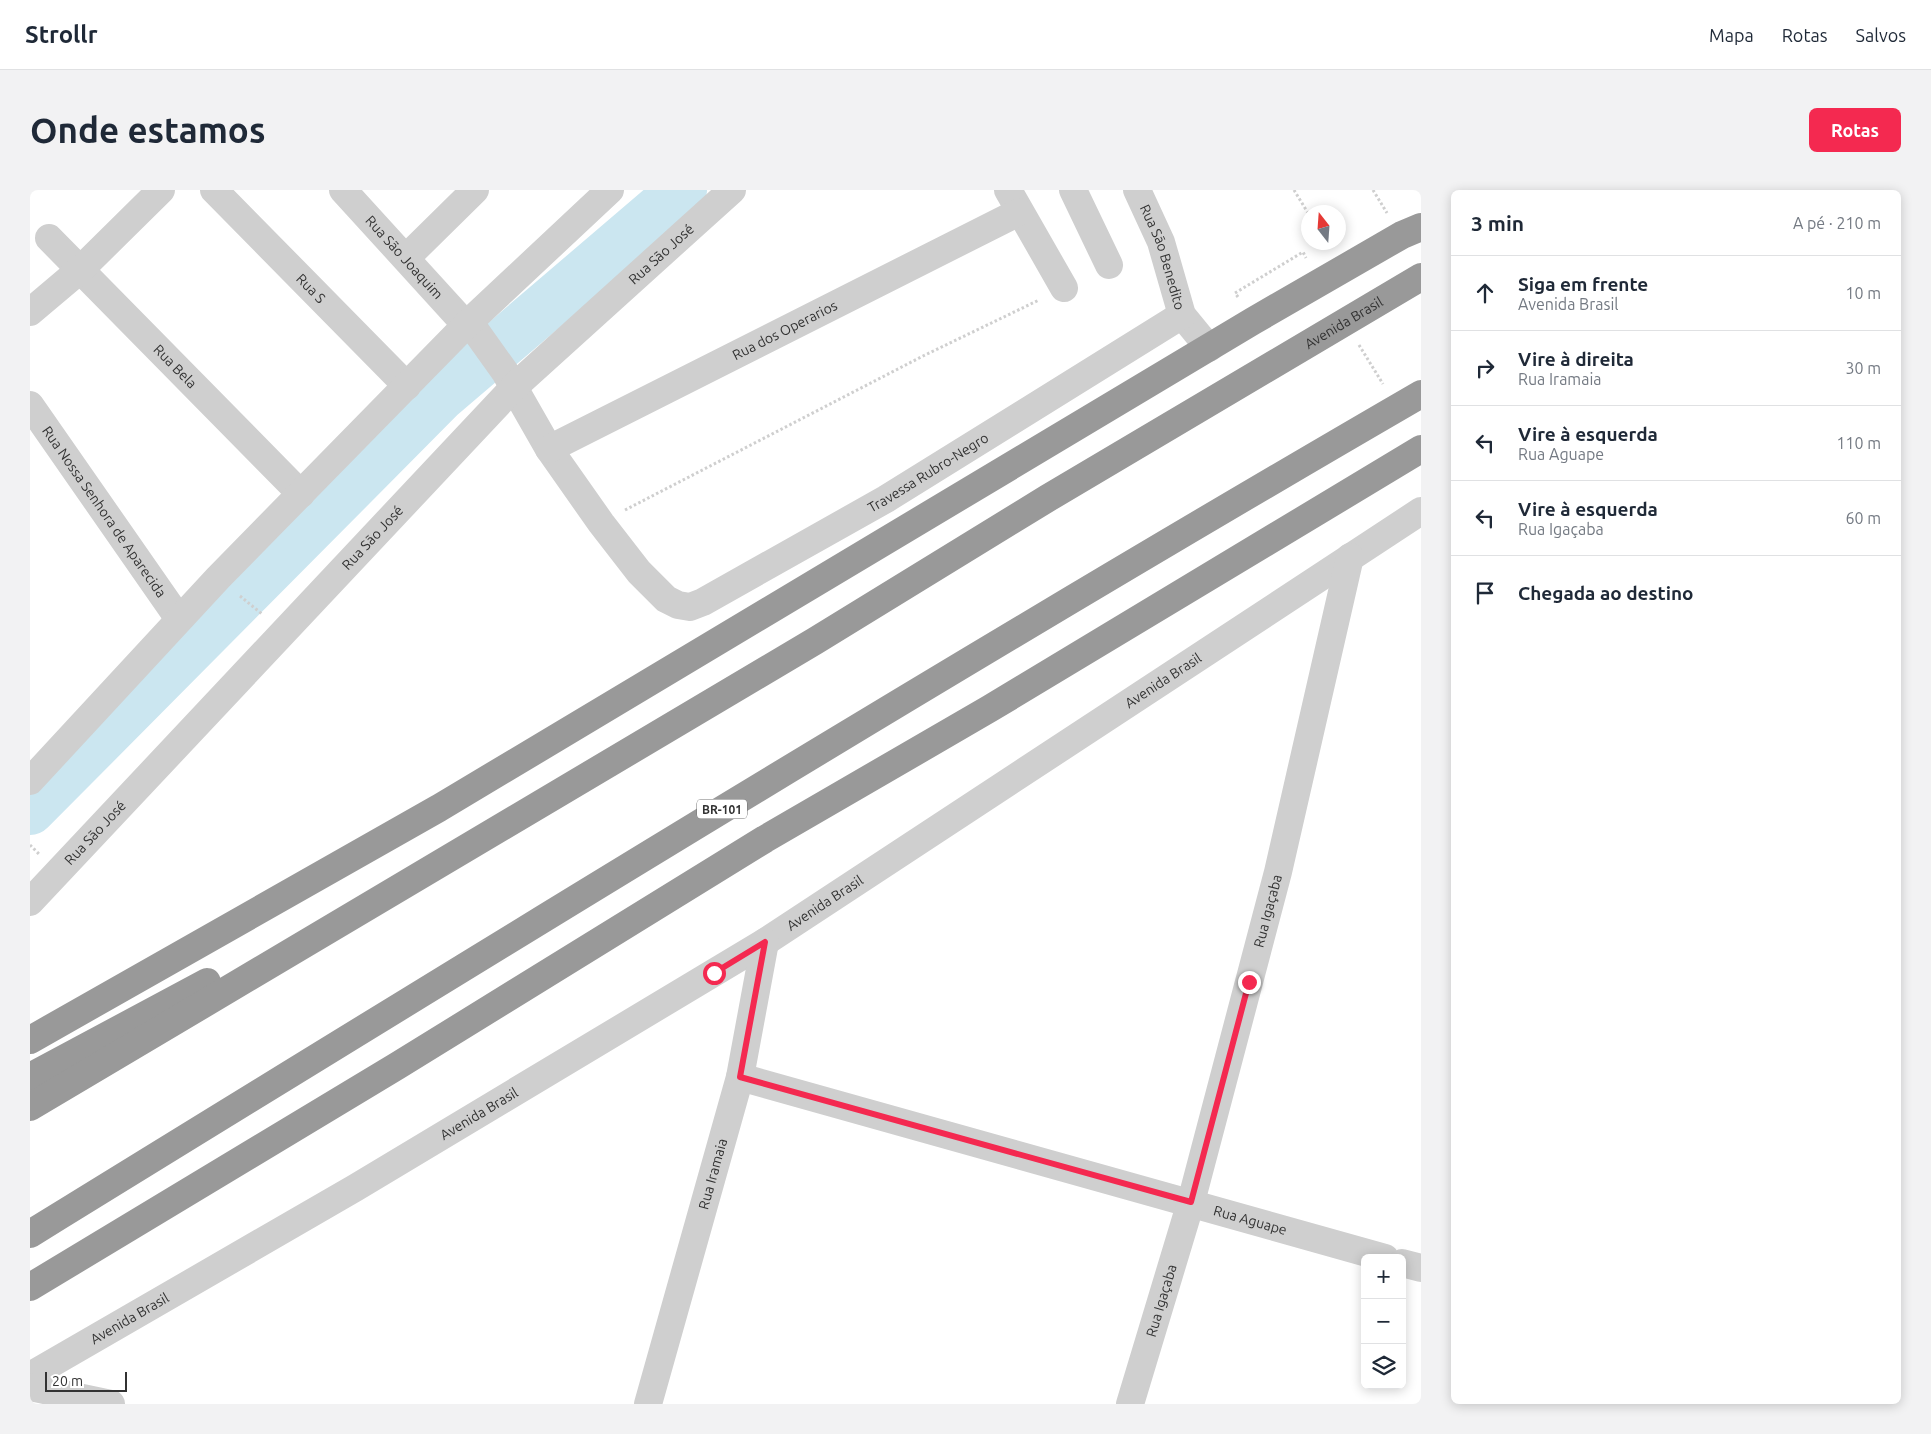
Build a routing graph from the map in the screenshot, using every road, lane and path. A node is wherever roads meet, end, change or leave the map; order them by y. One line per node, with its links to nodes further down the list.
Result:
1 (161, 190): 17 (street)
2 (214, 190): 27 (street, Rua S)
3 (475, 190): 14 (street)
4 (610, 190): 23 (street)
5 (732, 190): 26 (street, Rua São José)
6 (1072, 190): 16 (street)
7 (1137, 190): 22 (street, Rua Sāo Benedito)
8 (1294, 190): 11 (path)
9 (349, 192): 14 (street, Rua São Joaquim)
10 (1014, 201): 19 (street); 31 (street, Rua dos Operarios)
11 (1303, 205)
12 (1421, 227): 25 (highway)
13 (49, 238): 17 (street, Rua Bela)
14 (406, 258): 23 (street, Rua São Joaquim)
15 (1308, 261): 20 (path)
16 (1109, 266)
17 (81, 269): 21 (street); 33 (street, Rua Bela)
18 (1421, 277): 43 (highway, Avenida Brasil)
19 (1064, 288): 35 (path)
20 (1235, 292)
21 (30, 312)
22 (1182, 315): 25 (street, Rua Sāo Benedito); 38 (street, Travessa Rubro-Negro)
23 (471, 328): 26 (street, Rua São Joaquim); 27 (street)
24 (1354, 337): 28 (path)
25 (1209, 348): 45 (highway)
26 (510, 380): 31 (street, Rua São Joaquim); 42 (street, Rua São José)
27 (407, 386): 33 (street)
28 (1385, 388)
29 (1421, 394): 50 (highway, BR-101)
30 (30, 405): 40 (street, Rua Nossa Senhora de Aparecida)
31 (549, 448): 35 (street, Rua São Joaquim)
32 (1421, 449): 54 (highway)
33 (301, 494): 40 (street)
34 (1421, 511): 36 (street, Avenida Brasil)
35 (601, 522): 38 (street, Rua São Joaquim)
36 (1350, 557): 44 (street, Avenida Brasil); 49 (street, Rua Igaçaba)
37 (236, 593): 39 (path)
38 (666, 599)
39 (265, 617)
40 (179, 619): 41 (street)
41 (30, 781)
42 (30, 902)
43 (330, 929): 46 (highway); 48 (highway, Avenida Brasil)
44 (765, 942): 47 (street, Rua Iramaia); 55 (street, Avenida Brasil)
45 (30, 1040)
46 (30, 1077)
47 (740, 1077): 49 (street, Rua Aguape); 58 (street, Rua Iramaia)
48 (30, 1107)
49 (1191, 1202): 51 (street, Rua Aguape); 59 (street, Rua Igaçaba)
50 (30, 1234)
51 (1371, 1254)
52 (1406, 1264): 53 (street)
53 (1421, 1268)
54 (30, 1286)
55 (30, 1376)
56 (30, 1387): 57 (street)
57 (111, 1404)
58 (648, 1404)
59 (1130, 1404)

